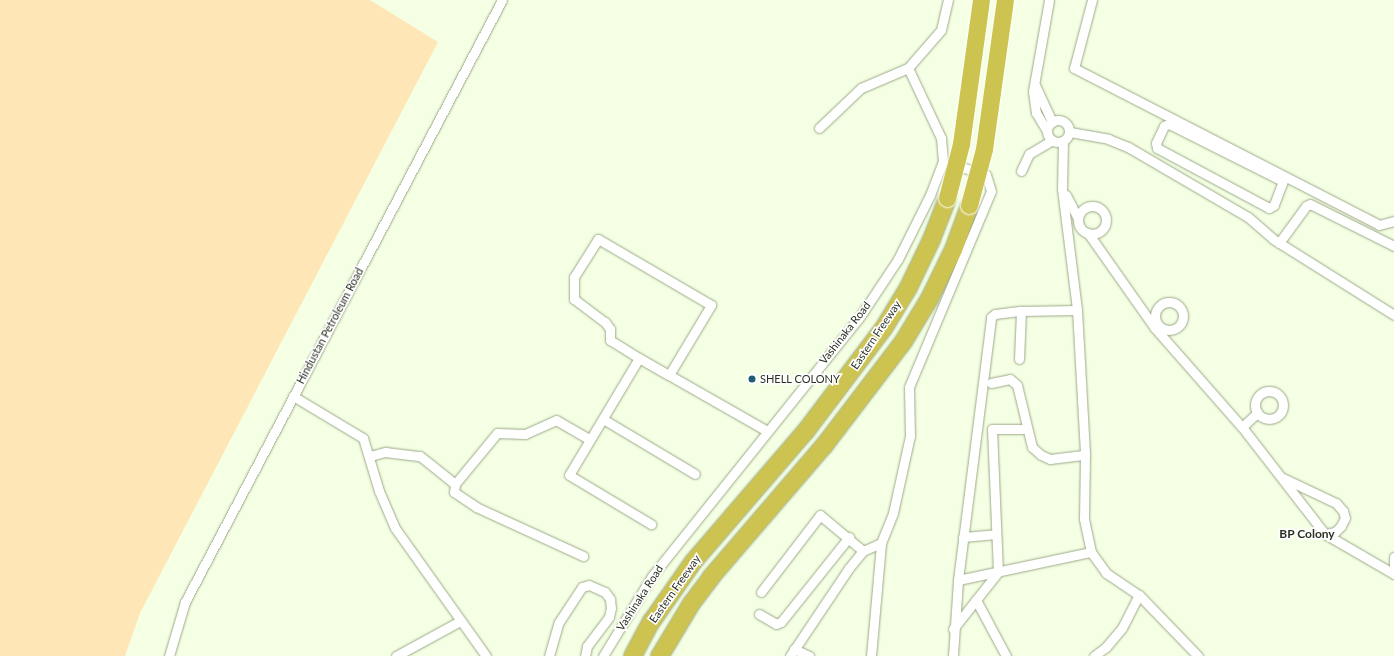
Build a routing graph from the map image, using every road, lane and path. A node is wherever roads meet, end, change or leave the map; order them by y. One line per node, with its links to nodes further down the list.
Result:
1 (502, 0): 34 (street, Hindustan Petroleum Road)
2 (948, 0): 7 (street)
3 (981, 0): 74 (highway, Eastern Freeway, bridge)
4 (1005, 0): 75 (highway, Eastern Freeway, bridge)
5 (1049, 0): 8 (street)
6 (1092, 0): 23 (street)
7 (908, 68): 10 (street); 15 (street, Vashinaka Road)
8 (1035, 85): 9 (street); 11 (street)
9 (1052, 122): 11 (street); 12 (street)
10 (819, 128)
11 (1047, 131): 13 (street)
12 (1070, 132): 14 (street); 19 (street)
13 (1052, 140): 14 (street); 16 (street)
14 (1063, 141): 18 (street)
15 (943, 161): 41 (street, Vashinaka Road); 53 (street)
16 (1021, 171)
17 (1211, 176): 19 (street); 20 (street); 20 (street)
18 (1062, 189): 22 (street); 27 (street)
19 (1205, 191): 21 (street)
20 (1242, 193): 21 (street)
21 (1235, 208): 25 (street)
22 (1078, 219): 24 (street); 24 (street)
23 (1394, 221)
24 (1088, 233): 37 (street)
25 (1279, 243): 26 (street); 29 (street)
26 (1394, 246)
27 (1077, 310): 28 (street); 43 (street)
28 (1021, 311): 31 (street); 38 (street)
29 (1394, 315)
30 (639, 358): 32 (street); 32 (street); 36 (street)
31 (1020, 359)
32 (669, 375): 41 (street)
33 (991, 383): 40 (street)
34 (292, 396): 44 (street); 68 (street, Hindustan Petroleum Road)
35 (1257, 413): 37 (street)
36 (603, 419): 42 (street); 45 (street)
37 (1242, 427): 46 (street)
38 (976, 428): 39 (street); 52 (street)
39 (992, 429): 40 (street); 49 (street)
40 (1027, 429): 43 (street)
41 (766, 431): 73 (street, Vashinaka Road)
42 (590, 440): 47 (street); 48 (street)
43 (1085, 455): 55 (street)
44 (370, 456): 47 (street); 65 (street)
45 (695, 474)
46 (1282, 477): 50 (street); 50 (street)
47 (455, 484): 56 (street)
48 (651, 524)
49 (996, 534): 52 (street); 58 (street)
50 (1325, 534): 59 (street)
51 (849, 537): 54 (street); 61 (street); 64 (street)
52 (963, 537): 60 (street)
53 (881, 542): 54 (street); 77 (street)
54 (863, 551): 67 (street)
55 (1091, 552): 58 (street); 62 (street)
56 (583, 556)
57 (1394, 557): 59 (street)
58 (998, 572): 60 (street); 63 (street)
59 (1394, 574)
60 (958, 580): 66 (street)
61 (762, 592)
62 (1139, 595): 80 (street); 81 (street)
63 (976, 600): 66 (street); 79 (street)
64 (759, 614)
65 (460, 621): 69 (street); 70 (street)
66 (953, 629): 78 (street)
67 (792, 652): 76 (street)
68 (169, 656)
69 (396, 656)
70 (486, 656)
71 (549, 656): 72 (street, Vashinaka Road)
72 (584, 656)
73 (603, 656)
74 (632, 656)
75 (659, 656)
76 (809, 656)
77 (871, 656)
78 (953, 656)
79 (1006, 656)
80 (1094, 656)
81 (1198, 656)

